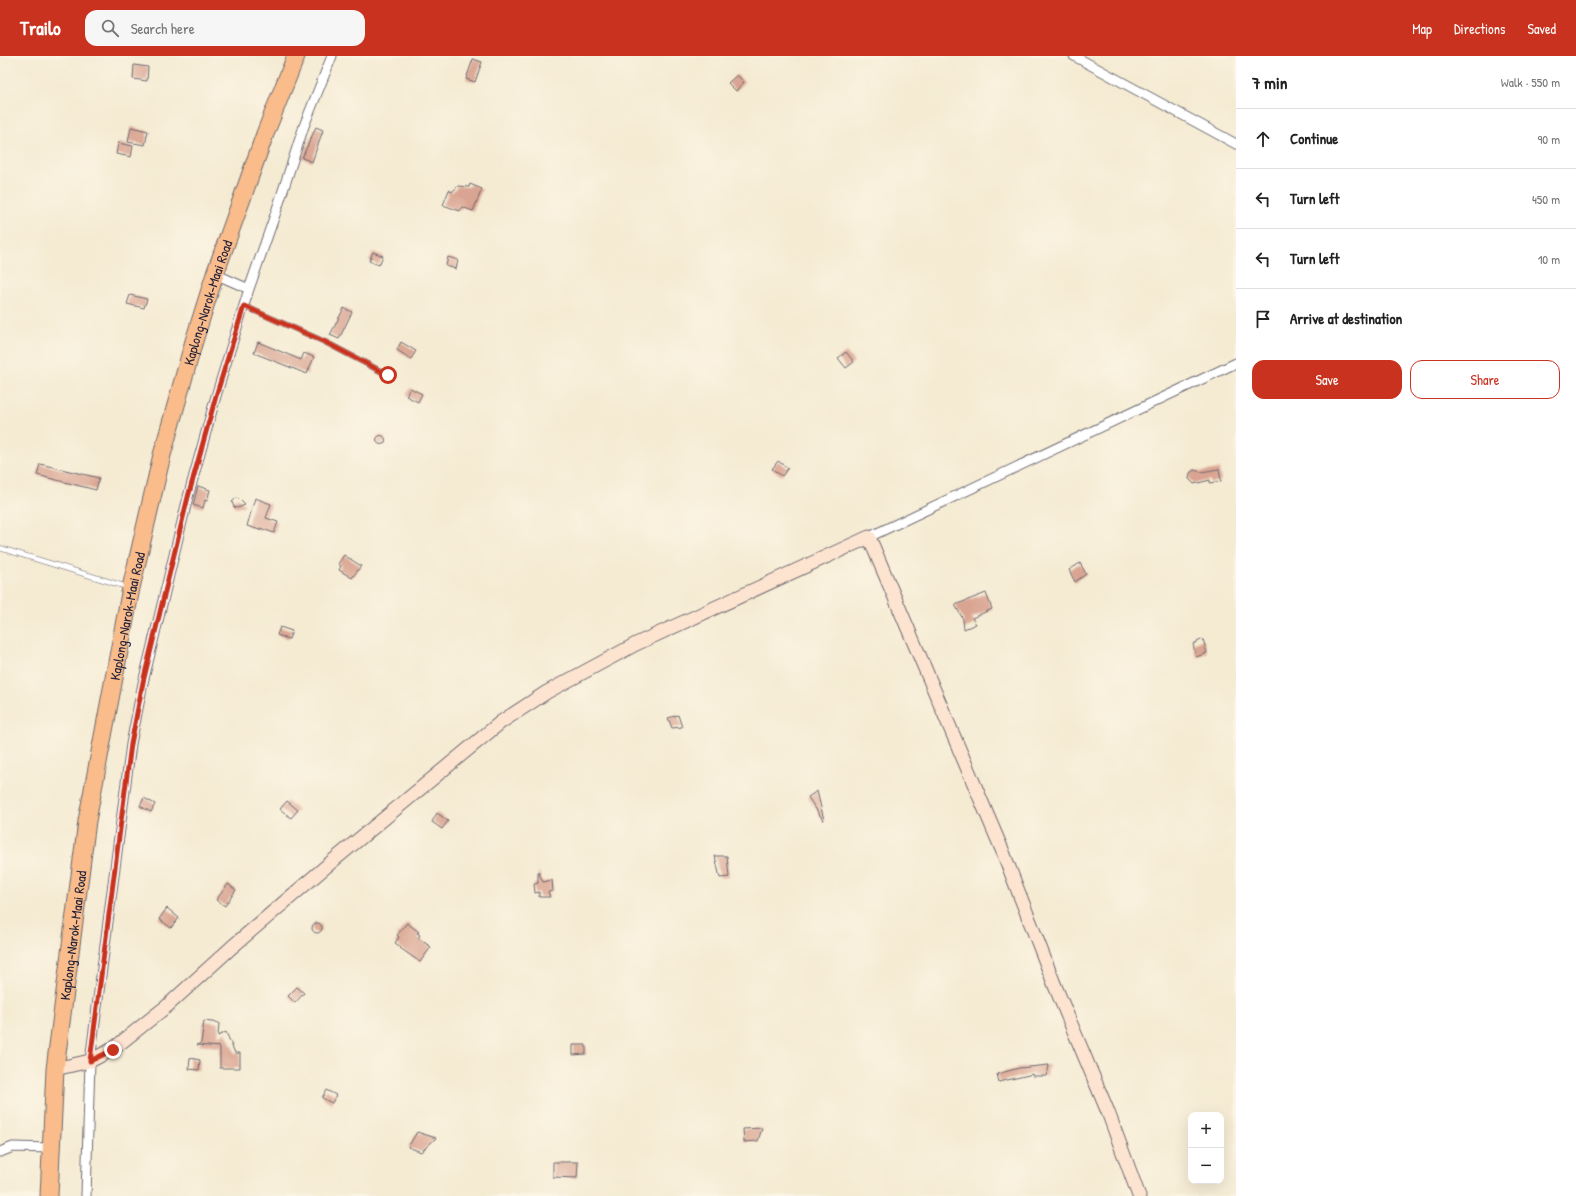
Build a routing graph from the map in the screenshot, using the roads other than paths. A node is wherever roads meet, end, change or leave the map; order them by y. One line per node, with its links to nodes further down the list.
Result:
1 (296, 56): 5 (highway, Kaplong-Narok-Maai Road)
2 (332, 56): 6 (street)
3 (1074, 56): 4 (street)
4 (1236, 144)
5 (215, 274): 6 (street); 12 (highway, Kaplong-Narok-Maai Road)
6 (249, 289): 7 (street)
7 (244, 306): 9 (lane); 13 (street)
8 (1236, 363): 10 (street)
9 (388, 375)
10 (869, 537): 13 (street); 19 (street)
11 (0, 548): 12 (lane)
12 (130, 588): 14 (highway, Kaplong-Narok-Maai Road)
13 (90, 1061): 14 (street); 18 (street)
14 (55, 1069): 15 (highway, Kaplong-Narok-Maai Road)
15 (50, 1148): 16 (street); 17 (highway, Kaplong-Narok-Maai Road)
16 (0, 1152)
17 (49, 1196)
18 (86, 1196)
19 (1139, 1196)

